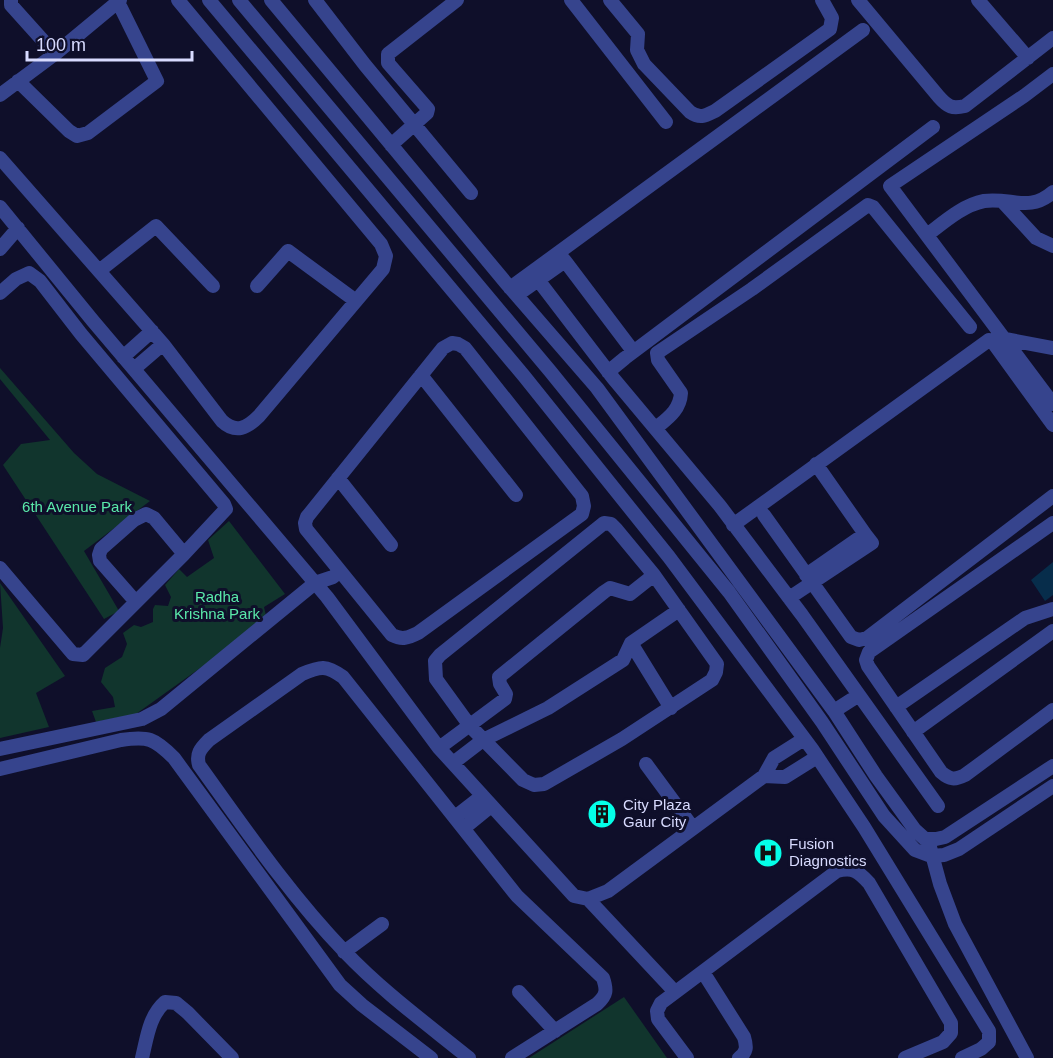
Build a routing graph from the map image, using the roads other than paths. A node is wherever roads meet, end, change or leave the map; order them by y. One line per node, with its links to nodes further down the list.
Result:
1 (11, 0): 16 (street)
2 (178, 0): 41 (street)
3 (209, 0): 86 (street)
4 (239, 0): 100 (street)
5 (271, 0): 24 (street)
6 (315, 0): 22 (street)
7 (458, 0): 22 (street)
8 (572, 0): 21 (street)
9 (610, 0): 10 (street)
10 (822, 0)
11 (858, 0): 17 (street)
12 (978, 0): 17 (street)
13 (119, 1): 16 (street); 19 (street)
14 (863, 30): 34 (street)
15 (1053, 38): 17 (street)
16 (54, 54): 19 (street)
17 (1028, 58)
18 (1053, 74): 31 (street)
19 (18, 81): 20 (street)
20 (0, 95)
21 (666, 122)
22 (413, 124): 24 (street); 27 (street)
23 (933, 127): 47 (street)
24 (391, 145): 40 (street)
25 (0, 158): 35 (street)
26 (1053, 192): 28 (street)
27 (471, 193)
28 (1002, 201): 31 (street); 32 (street)
29 (0, 207): 30 (street)
30 (18, 228): 33 (street); 48 (street)
31 (927, 235): 44 (street)
32 (1053, 246)
33 (0, 249)
34 (561, 257): 36 (street); 47 (street)
35 (99, 271): 37 (street); 43 (street)
36 (535, 276): 40 (street); 49 (street)
37 (213, 286)
38 (257, 286): 41 (street)
39 (0, 292): 52 (street)
40 (513, 292): 83 (street)
41 (356, 301): 45 (street)
42 (970, 327): 55 (street)
43 (152, 331): 45 (street); 48 (street)
44 (1005, 339): 46 (street); 53 (street)
45 (163, 344): 51 (street)
46 (1053, 348)
47 (633, 351): 49 (street)
48 (123, 357): 51 (street)
49 (608, 372): 55 (street)
50 (421, 375): 57 (street); 58 (street); 67 (street)
51 (140, 376): 52 (street); 69 (street)
52 (130, 392): 64 (street)
53 (1053, 404)
54 (1053, 425): 56 (street)
55 (656, 428): 61 (street)
56 (816, 464): 61 (street); 68 (street)
57 (338, 478): 63 (street); 67 (street)
58 (516, 495)
59 (1053, 496): 72 (street)
60 (764, 515): 68 (street)
61 (733, 525): 71 (street)
62 (1052, 526): 80 (street)
63 (391, 545)
64 (184, 554): 73 (street); 73 (street)
65 (0, 568): 73 (street)
66 (654, 575): 75 (street); 84 (street); 84 (street)
67 (344, 576): 69 (street); 70 (street)
68 (809, 579): 71 (street); 72 (street)
69 (315, 583): 70 (street); 89 (street)
70 (327, 597): 88 (street)
71 (789, 598): 76 (street)
72 (825, 600): 76 (street)
73 (136, 602)
74 (1053, 609): 80 (street)
75 (679, 610): 78 (street); 81 (street)
76 (802, 615): 79 (street)
77 (1053, 631): 85 (street)
78 (631, 643): 81 (street); 87 (street)
79 (859, 695): 83 (street); 98 (street)
80 (896, 707): 85 (street)
81 (670, 708): 87 (street)
82 (1053, 710): 85 (street)
83 (834, 711): 99 (street)
84 (470, 726): 87 (street); 88 (street)
85 (913, 732)
86 (804, 739): 90 (street); 95 (street)
87 (483, 740): 91 (street)
88 (439, 748): 91 (street)
89 (0, 749)
90 (817, 758): 95 (street); 103 (street)
91 (453, 763): 97 (street)
92 (646, 764): 102 (street)
93 (1053, 766): 104 (street)
94 (0, 769): 117 (street)
95 (764, 776): 102 (street)
96 (1053, 786): 105 (street)
97 (487, 801): 101 (street); 106 (street)
98 (938, 806)
99 (902, 812): 100 (street); 104 (street)
100 (884, 816): 103 (street); 105 (street)
101 (459, 823): 108 (street); 112 (street)
102 (693, 828): 106 (street)
103 (864, 828): 114 (street)
104 (929, 839): 105 (street)
105 (931, 856): 113 (street)
106 (588, 899): 111 (street)
107 (382, 924): 108 (street)
108 (344, 952): 118 (street)
109 (703, 972): 111 (street); 121 (street); 122 (street)
110 (519, 992): 112 (street)
111 (675, 992): 120 (street)
112 (555, 1031): 119 (street)
113 (1016, 1037): 114 (street); 124 (street)
114 (988, 1042): 123 (street)
115 (142, 1058): 116 (street)
116 (232, 1058)
117 (431, 1058)
118 (470, 1058)
119 (512, 1058)
120 (687, 1058)
121 (739, 1058)
122 (905, 1058)
123 (962, 1058)
124 (1027, 1058)

